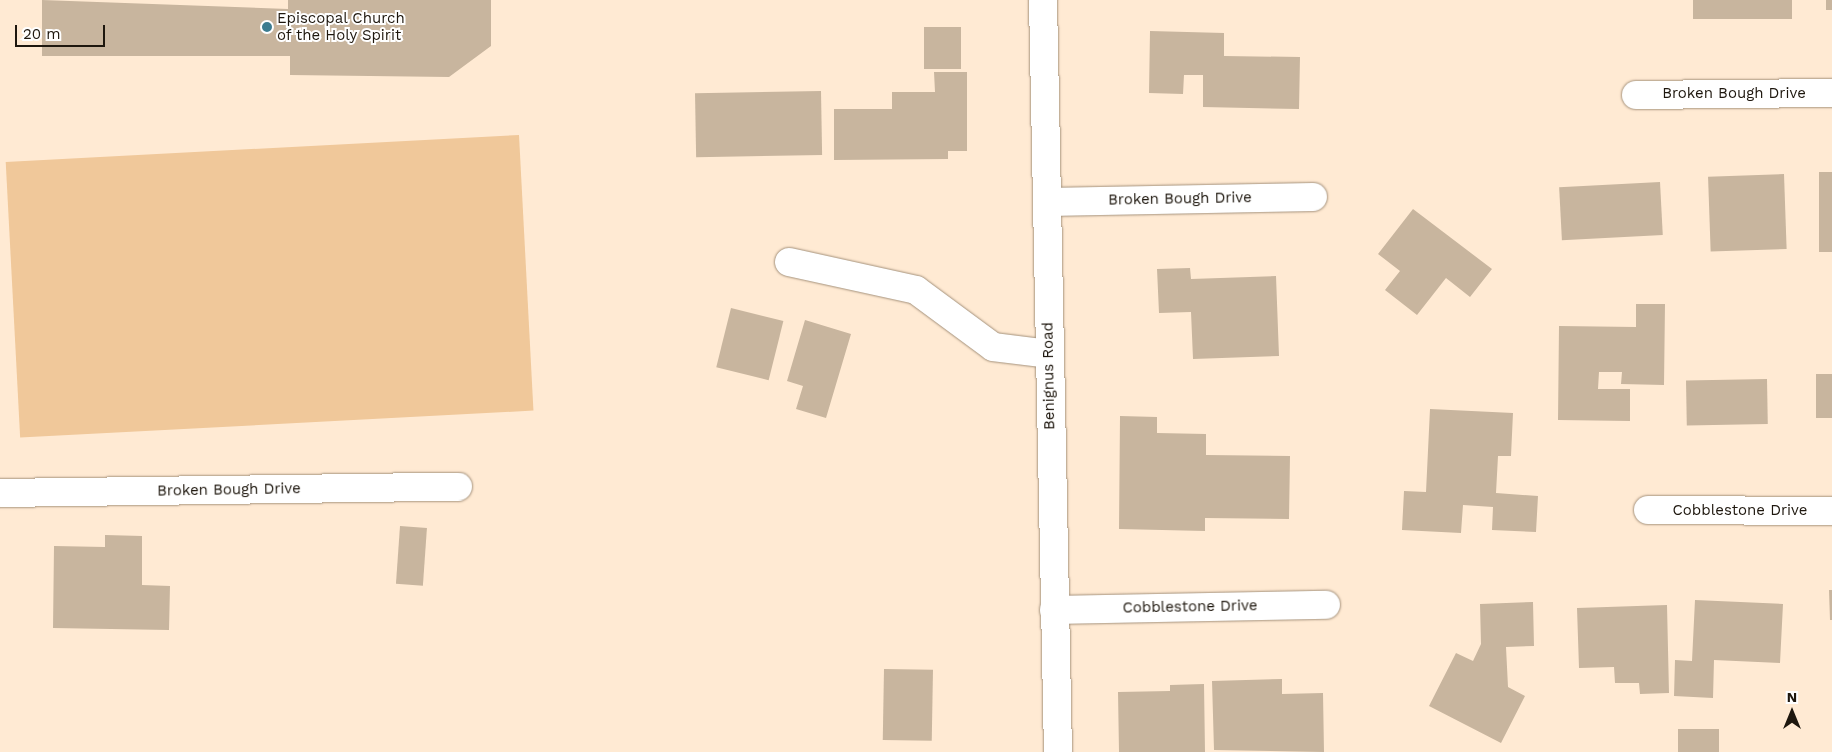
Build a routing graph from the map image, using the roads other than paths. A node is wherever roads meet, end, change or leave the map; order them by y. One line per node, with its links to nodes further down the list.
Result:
1 (1043, 0): 5 (street, Benignus Road)
2 (1832, 93): 3 (street, Broken Bough Drive)
3 (1636, 95)
4 (1313, 196): 5 (street, Broken Bough Drive)
5 (1048, 202): 7 (street, Benignus Road)
6 (789, 262): 7 (street)
7 (1049, 354): 13 (street, Benignus Road)
8 (458, 487): 9 (street, Broken Bough Drive)
9 (0, 493)
10 (1648, 510): 11 (street, Cobblestone Drive)
11 (1832, 512)
12 (1326, 605): 13 (street, Cobblestone Drive)
13 (1054, 610): 14 (street, Benignus Road)
14 (1058, 752)

